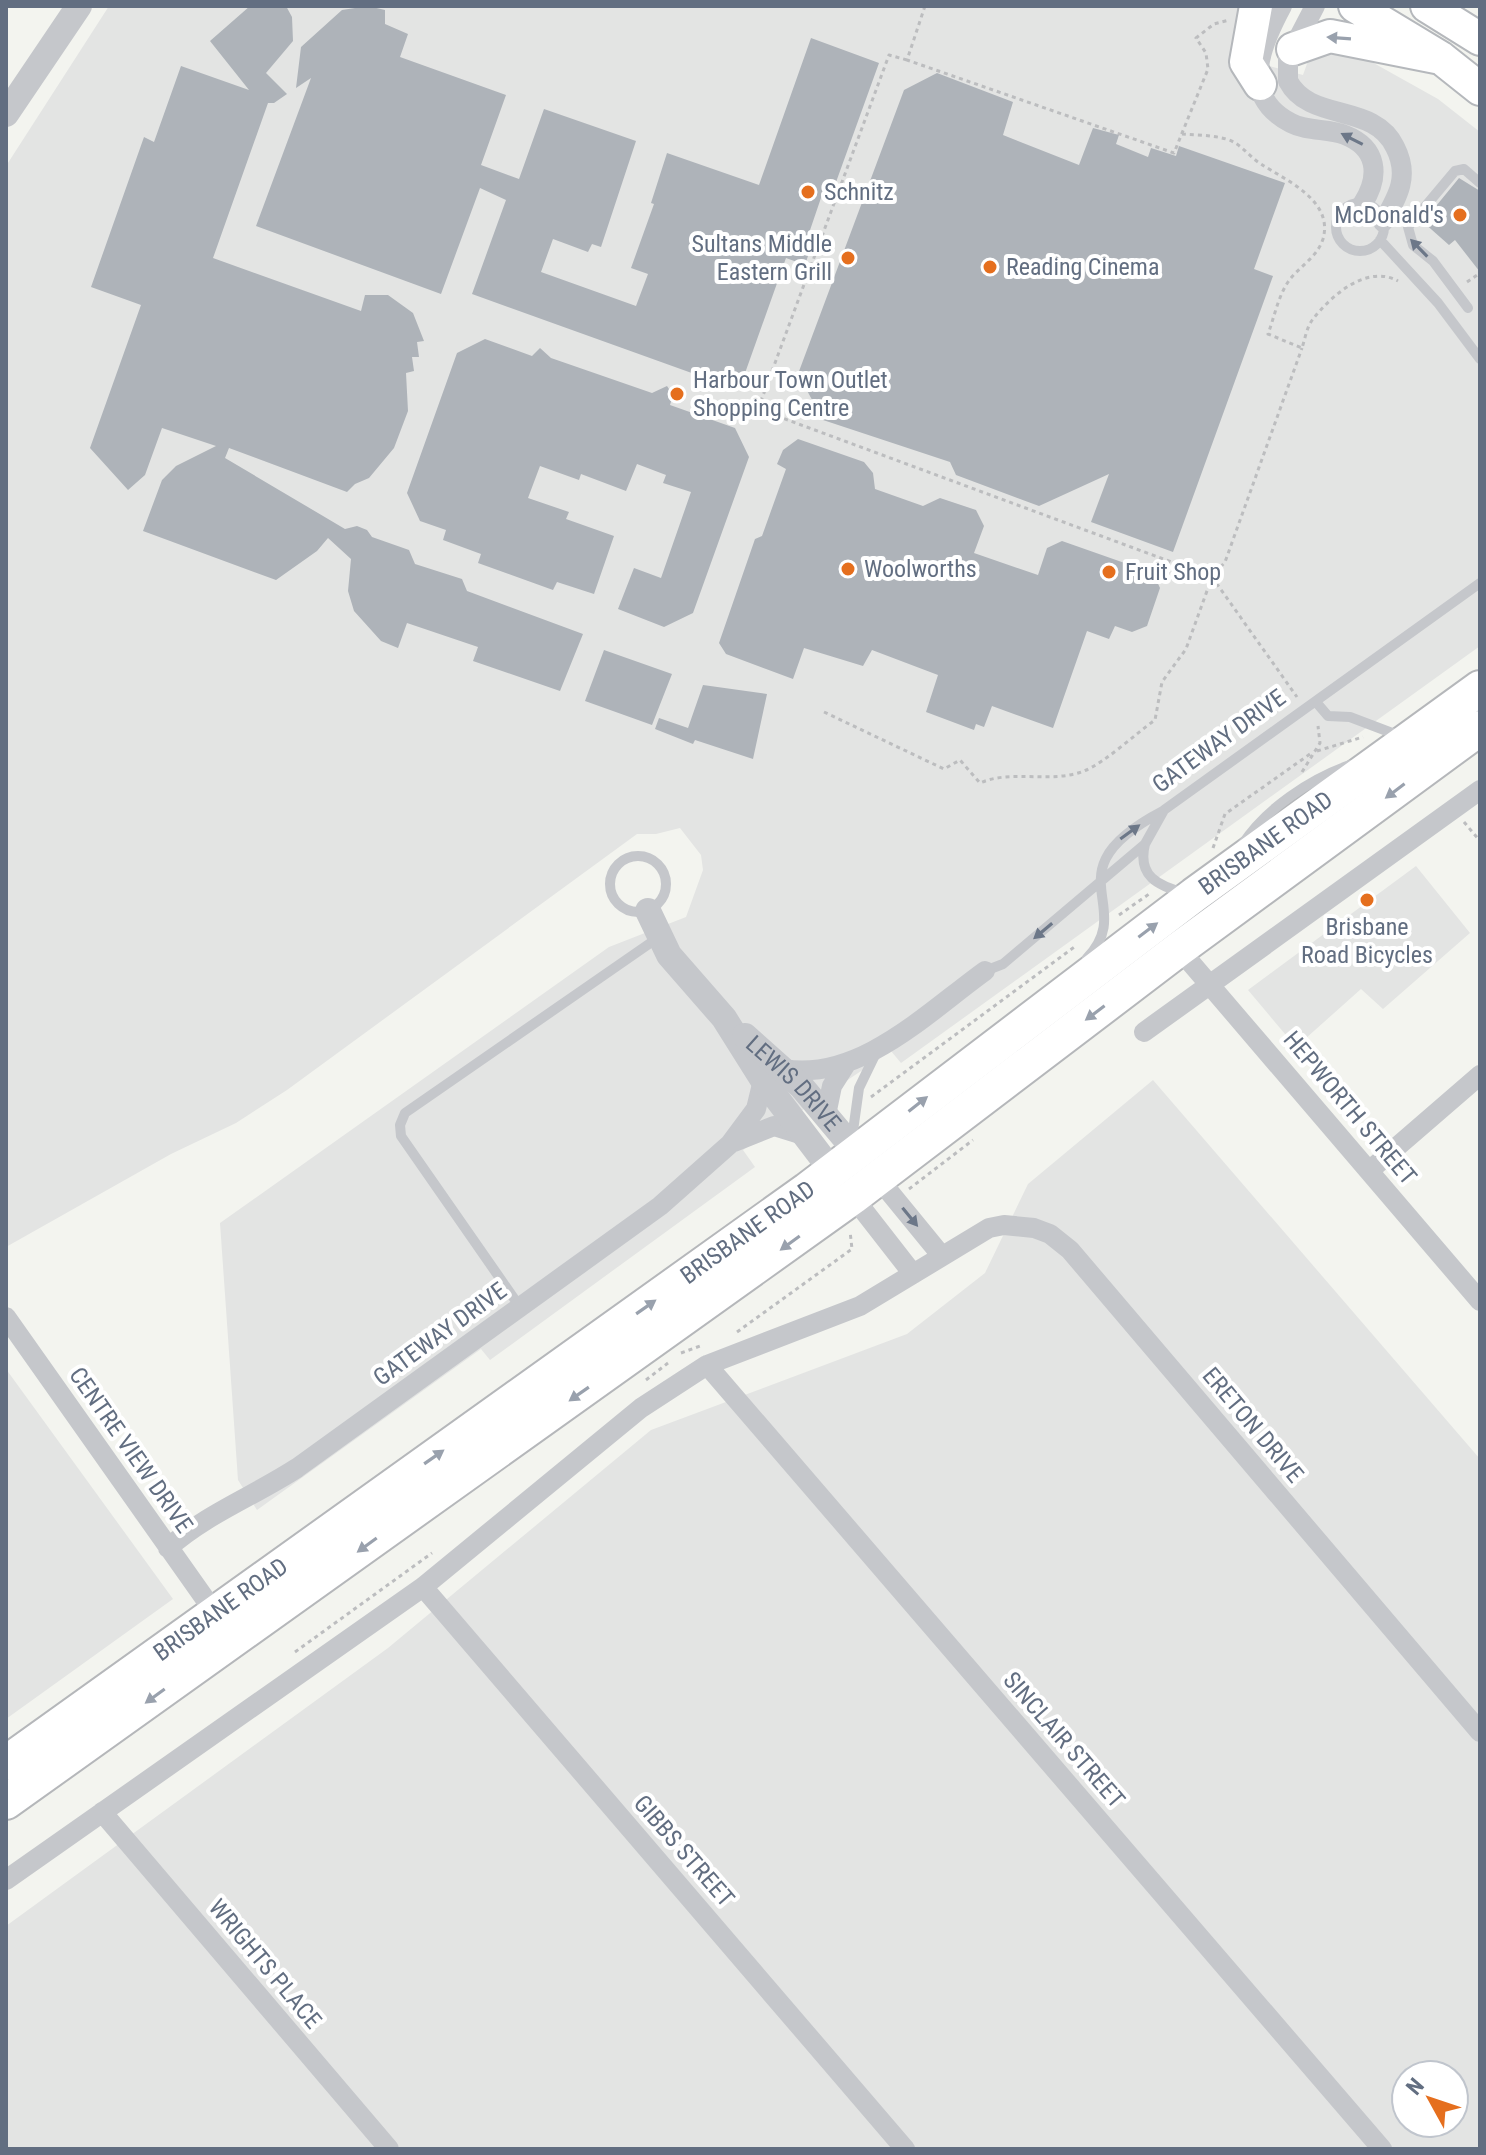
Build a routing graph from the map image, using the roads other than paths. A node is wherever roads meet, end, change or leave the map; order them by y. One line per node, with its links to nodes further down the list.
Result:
1 (79, 6): 12 (street)
2 (1282, 6): 10 (street)
3 (1315, 6): 8 (street)
4 (1355, 6): 9 (main road)
5 (1427, 6): 7 (main road)
6 (1245, 12): 10 (main road)
7 (1480, 39)
8 (1293, 49): 9 (main road, one-way to 8); 15 (street)
9 (1441, 58): 11 (main road)
10 (1260, 84): 14 (street, one-way to 10)
11 (1480, 89)
12 (6, 114)
13 (1480, 183): 16 (lane, one-way to 13)
14 (1363, 203): 15 (lane); 15 (lane)
15 (1381, 231): 17 (lane)
16 (1468, 308)
17 (1480, 359)
18 (1480, 583): 20 (lane, GATEWAY DRIVE)
19 (1480, 688): 22 (highway, BRISBANE ROAD)
20 (1311, 706): 22 (lane); 24 (lane, GATEWAY DRIVE)
21 (1480, 728): 31 (highway, BRISBANE ROAD, one-way to 31)
22 (1409, 744): 26 (highway, BRISBANE ROAD); 26 (lane)
23 (1480, 790): 34 (street)
24 (1164, 810): 25 (lane, GATEWAY DRIVE); 27 (lane, one-way to 24)
25 (1145, 844): 27 (lane, GATEWAY DRIVE); 28 (lane)
26 (1227, 871): 28 (highway, BRISBANE ROAD)
27 (1098, 885): 32 (lane); 33 (lane, GATEWAY DRIVE, one-way to 33)
28 (1194, 895): 38 (highway, BRISBANE ROAD, one-way to 28)
29 (648, 911): 29 (lane); 30 (street, LEWIS DRIVE)
30 (660, 936): 40 (street, LEWIS DRIVE); 50 (lane)
31 (1179, 949): 34 (street, HEPWORTH STREET); 45 (highway, BRISBANE ROAD, one-way to 45)
32 (1079, 965)
33 (985, 971): 37 (street, GATEWAY DRIVE)
34 (1210, 984): 36 (street); 46 (street, HEPWORTH STREET)
35 (999, 1027): 38 (lane)
36 (1144, 1032)
37 (890, 1038): 39 (street, GATEWAY DRIVE); 45 (lane)
38 (970, 1063): 45 (highway, BRISBANE ROAD, one-way to 38)
39 (846, 1064): 40 (street, GATEWAY DRIVE); 42 (street)
40 (774, 1075): 42 (street, LEWIS DRIVE); 43 (street, LEWIS DRIVE); 44 (street, GATEWAY DRIVE)
41 (1480, 1075): 46 (street)
42 (826, 1115): 45 (street, LEWIS DRIVE)
43 (803, 1135): 44 (street, GATEWAY DRIVE); 45 (street, LEWIS DRIVE)
44 (730, 1144): 50 (street, GATEWAY DRIVE)
45 (855, 1169): 47 (street, one-way to 47); 48 (street, BRISBANE ROAD); 55 (highway, BRISBANE ROAD, one-way to 45); 58 (highway, BRISBANE ROAD, one-way to 58)
46 (1369, 1171): 49 (street, HEPWORTH STREET)
47 (947, 1252): 48 (street); 56 (street, ERETON DRIVE)
48 (913, 1274): 52 (street)
49 (1480, 1301)
50 (520, 1307): 53 (street, GATEWAY DRIVE)
51 (6, 1317): 53 (street, CENTRE VIEW DRIVE)
52 (707, 1365): 54 (street); 63 (street, SINCLAIR STREET)
53 (168, 1548): 55 (street, CENTRE VIEW DRIVE)
54 (423, 1587): 59 (street); 62 (street, GIBBS STREET)
55 (215, 1613): 57 (highway, BRISBANE ROAD)
56 (1480, 1732)
57 (6, 1763)
58 (6, 1802)
59 (102, 1812): 60 (street); 61 (street, WRIGHTS PLACE)
60 (6, 1880)
61 (389, 2149)
62 (905, 2149)
63 (1382, 2149)

